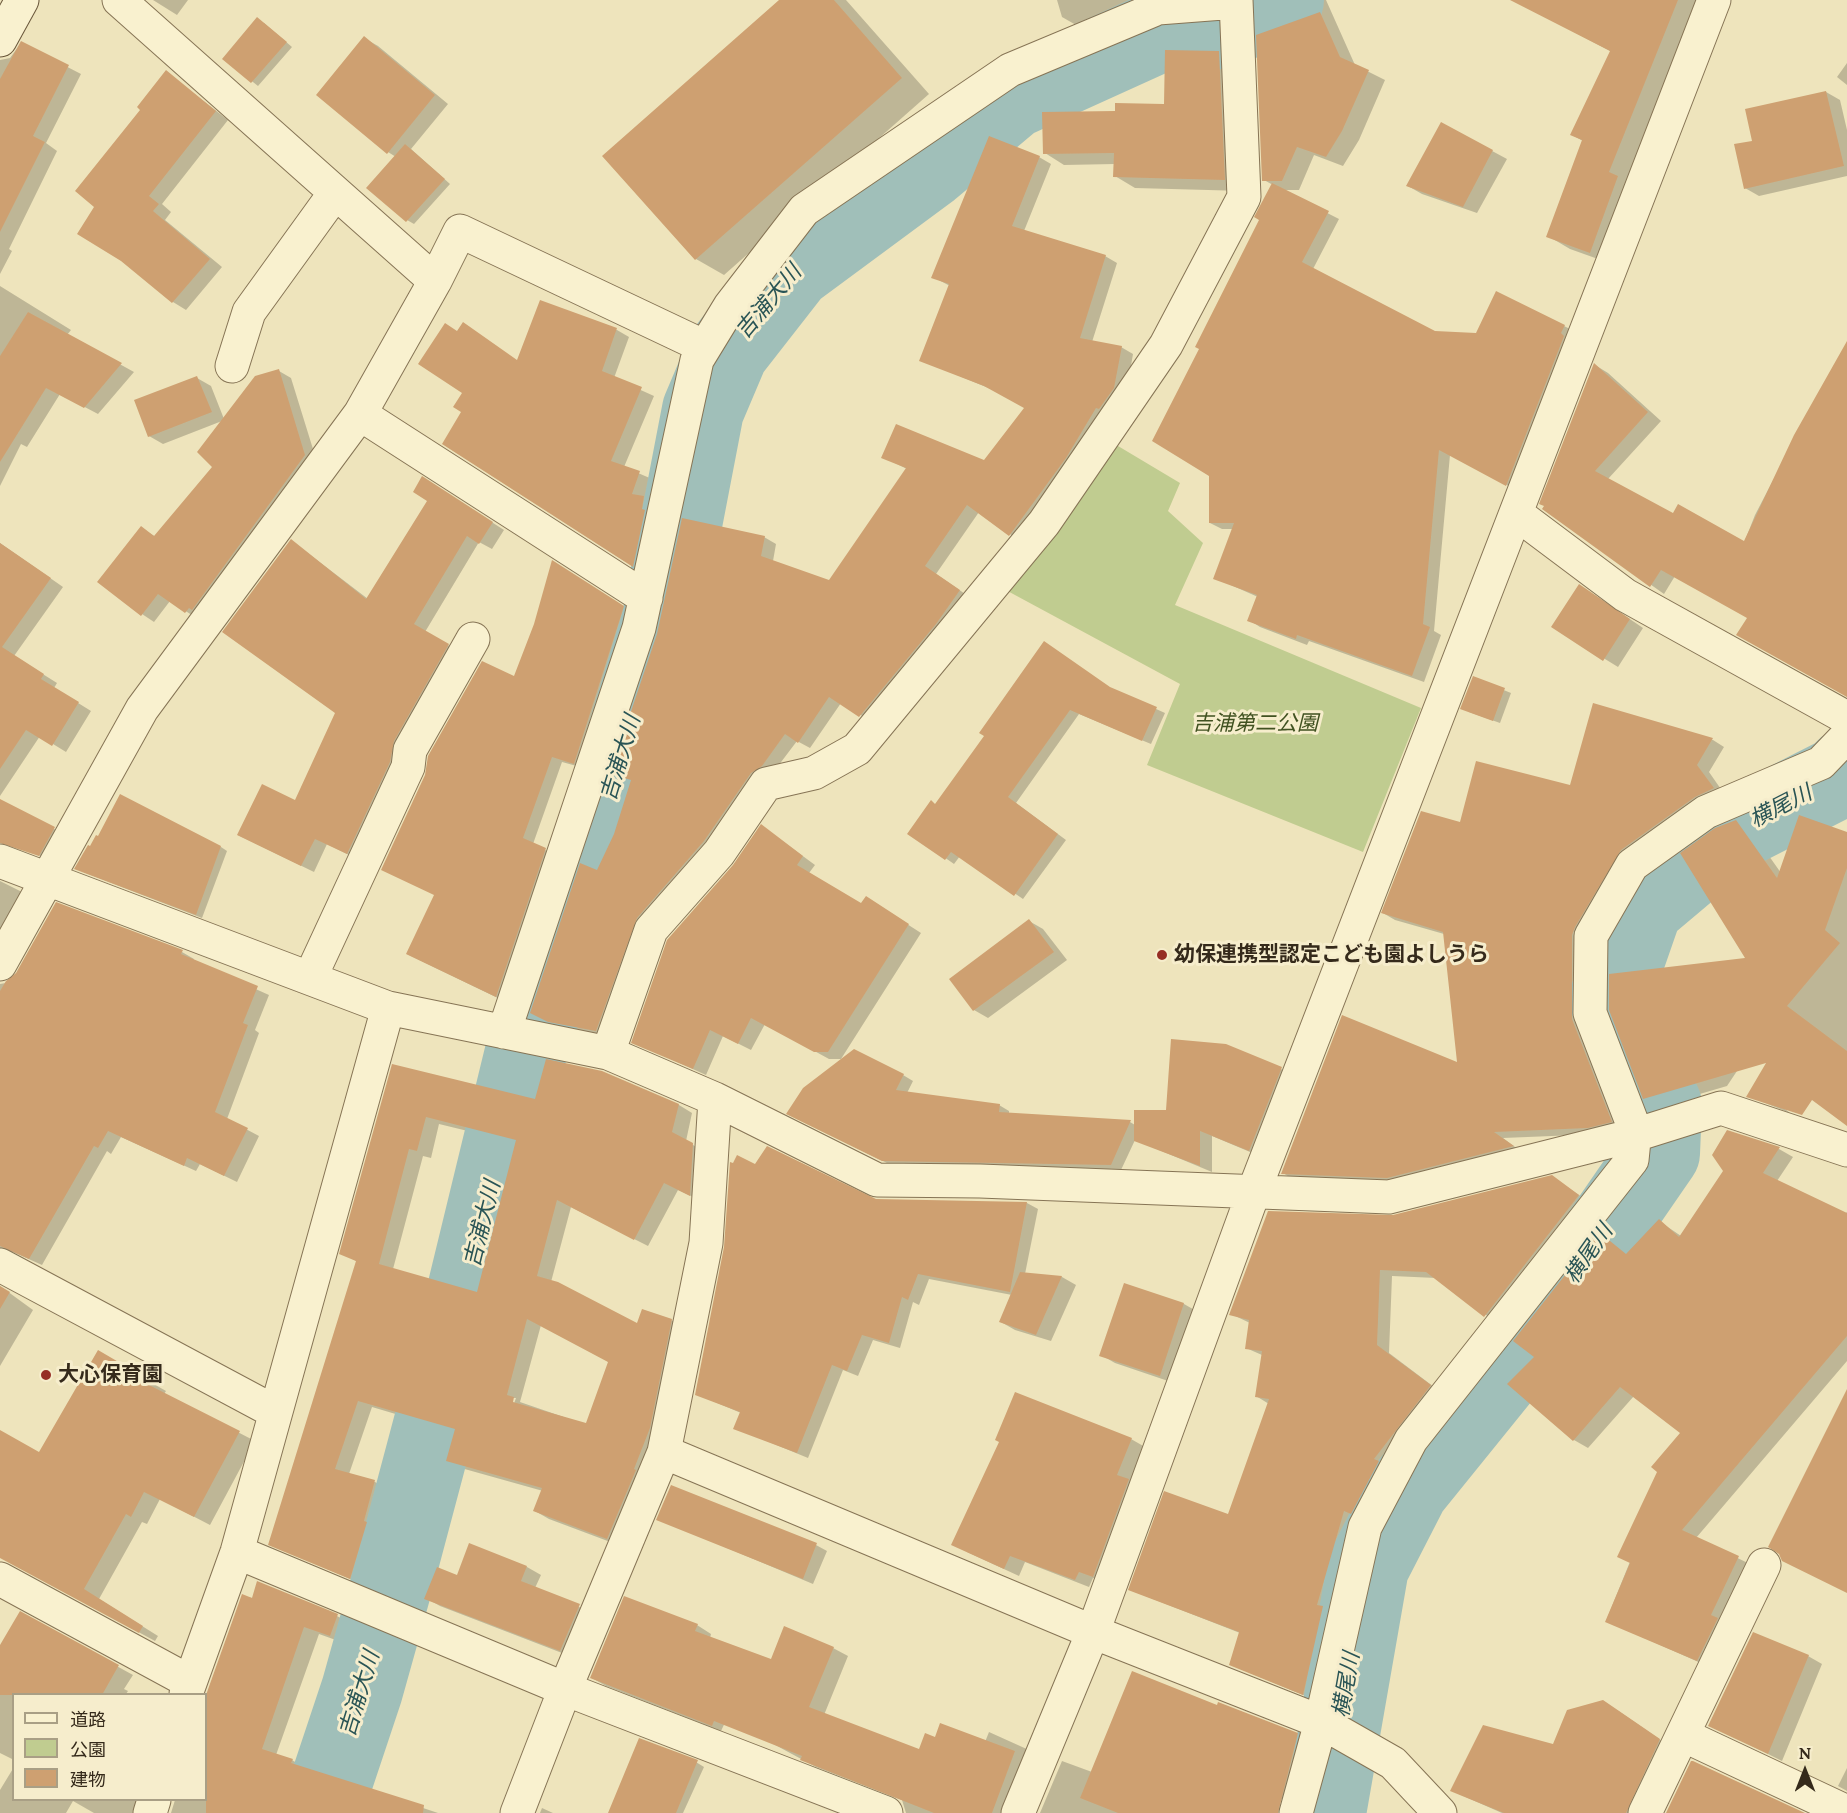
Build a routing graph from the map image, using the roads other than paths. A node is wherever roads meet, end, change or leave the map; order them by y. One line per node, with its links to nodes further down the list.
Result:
1 (22, 0): 5 (street)
2 (119, 0): 6 (street)
3 (1714, 0): 11 (street)
4 (1236, 11): 8 (street); 22 (street)
5 (0, 40)
6 (335, 193): 7 (street); 9 (street)
7 (435, 281): 8 (street); 10 (street)
8 (705, 347): 12 (street)
9 (232, 366)
10 (360, 414): 12 (street); 17 (street)
11 (1517, 514): 14 (street); 26 (street)
12 (646, 598): 21 (street)
13 (473, 639): 19 (street)
14 (1847, 718)
15 (1847, 736): 24 (street)
16 (0, 861): 17 (street)
17 (47, 880): 18 (street); 19 (street)
18 (0, 964)
19 (309, 978): 20 (street)
20 (388, 1008): 21 (street); 28 (street)
21 (504, 1032): 22 (street)
22 (608, 1053): 23 (street)
23 (715, 1099): 26 (street); 29 (street)
24 (1635, 1136): 25 (street); 26 (street); 36 (street)
25 (1847, 1150)
26 (1254, 1191): 33 (street)
27 (0, 1266): 28 (street)
28 (275, 1412): 30 (street)
29 (664, 1452): 33 (street); 35 (street)
30 (237, 1552): 34 (street); 35 (street)
31 (1764, 1565): 37 (street)
32 (0, 1579): 34 (street)
33 (1093, 1632): 36 (street); 41 (street)
34 (188, 1688)
35 (565, 1689): 39 (street); 40 (street)
36 (1321, 1722): 42 (street); 43 (street)
37 (1683, 1735): 38 (street); 44 (street)
38 (1847, 1812)
39 (517, 1813)
40 (886, 1813)
41 (1018, 1813)
42 (1296, 1813)
43 (1440, 1813)
44 (1645, 1813)

